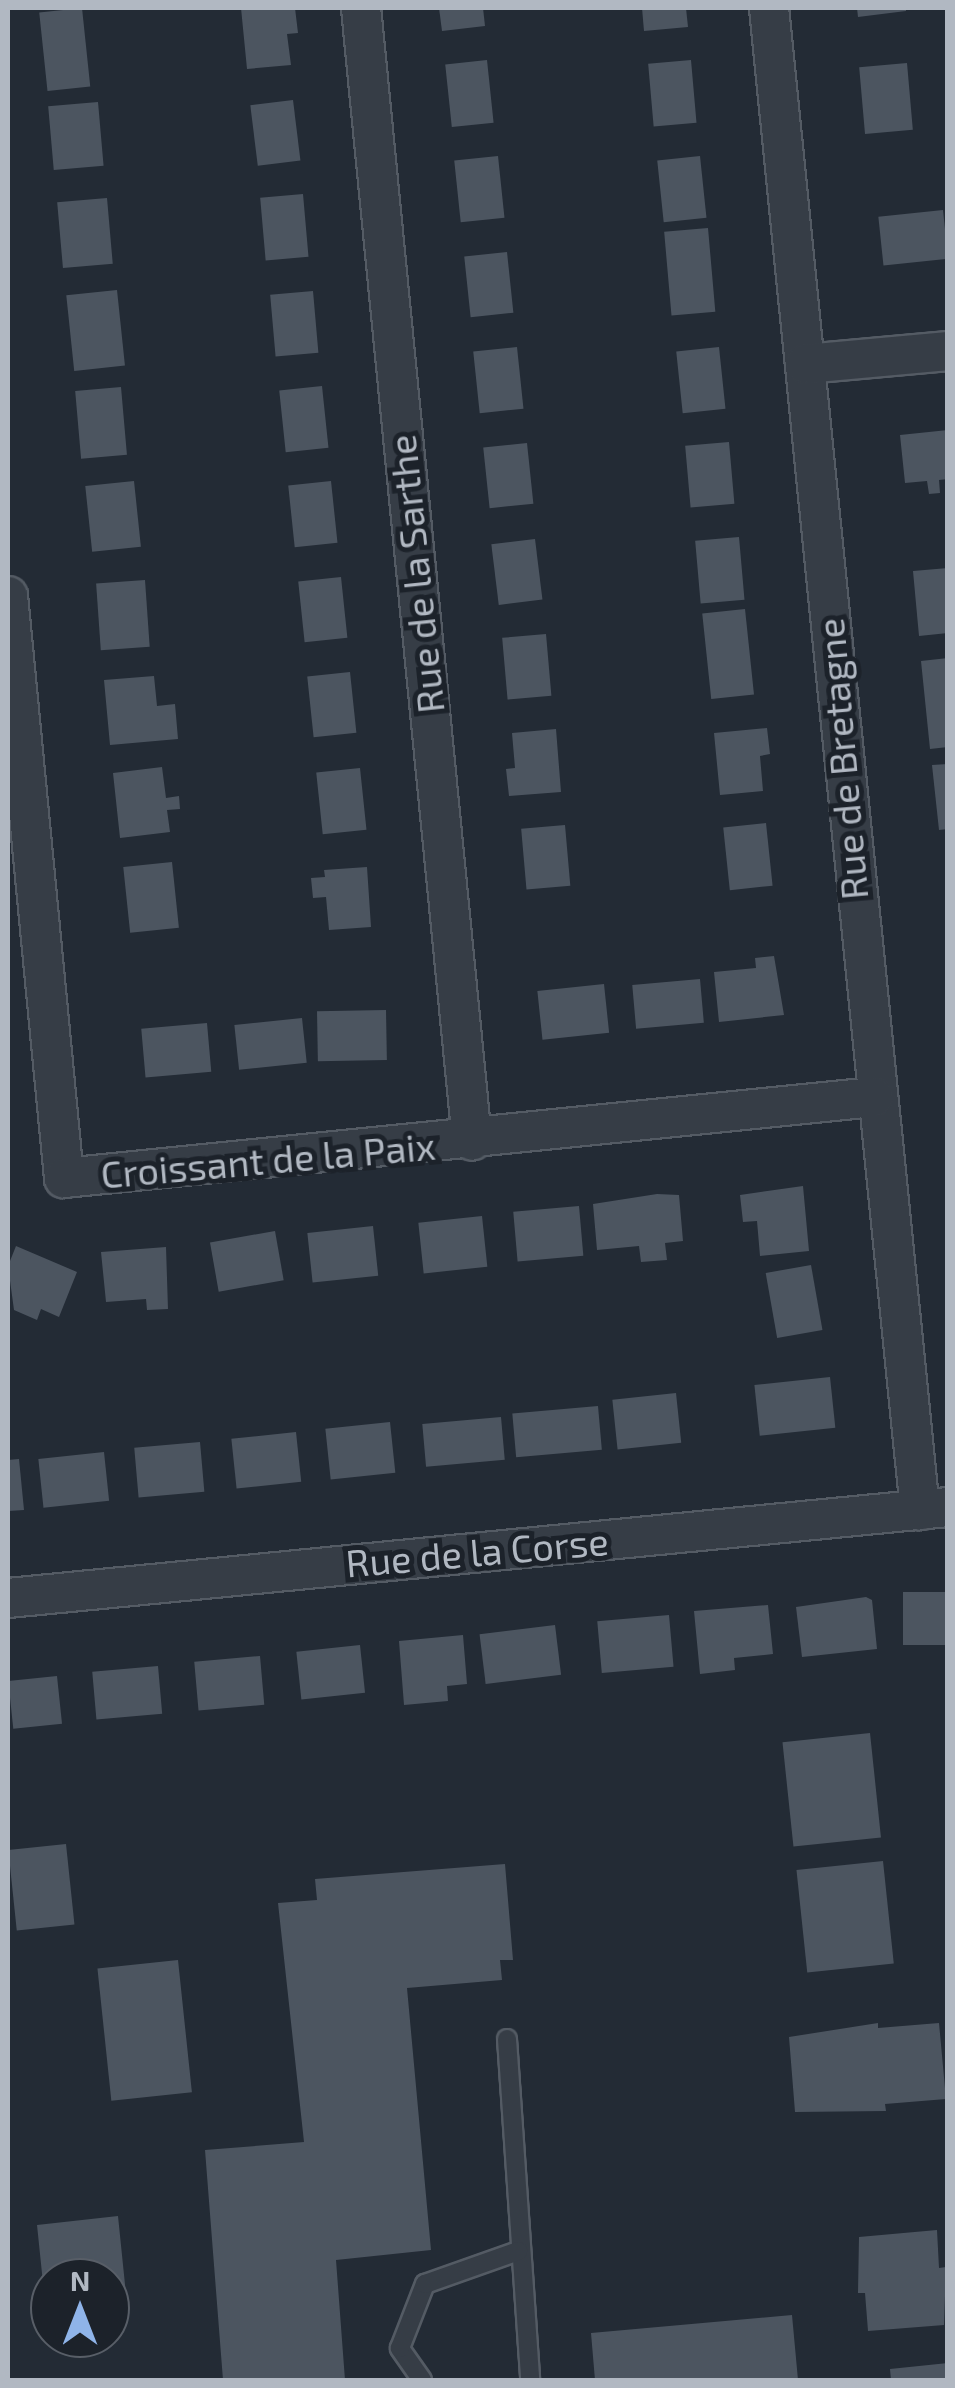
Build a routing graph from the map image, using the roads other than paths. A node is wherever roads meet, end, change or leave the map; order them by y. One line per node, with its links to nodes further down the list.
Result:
1 (361, 8): 7 (street, Rue de la Sarthe)
2 (769, 8): 4 (street, Rue de Bretagne)
3 (948, 352): 4 (street)
4 (804, 364): 6 (street, Rue de Bretagne)
5 (8, 596): 7 (street, Croissant de la Paix)
6 (874, 1097): 7 (street, Croissant de la Paix); 8 (street, Rue de Bretagne)
7 (472, 1141)
8 (934, 1509): 9 (street, Rue de la Corse)
9 (8, 1598)
10 (507, 2039): 11 (lane)
11 (518, 2251): 12 (lane); 13 (lane)
12 (422, 2380)
13 (530, 2380)

